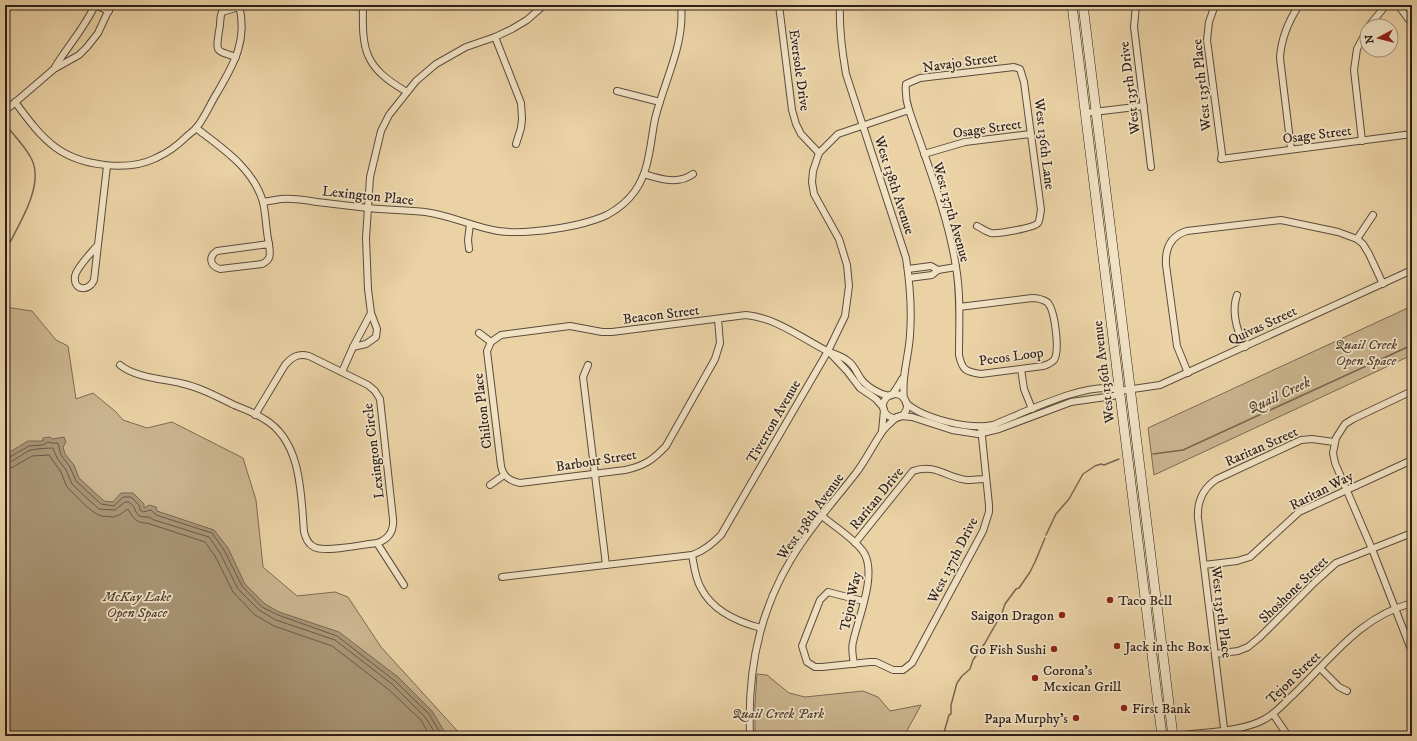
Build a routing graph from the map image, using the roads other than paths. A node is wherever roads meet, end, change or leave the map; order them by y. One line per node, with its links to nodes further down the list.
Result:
1 (95, 5): 16 (street); 22 (street)
2 (111, 5): 16 (street)
3 (363, 5): 25 (street)
4 (544, 5): 19 (street)
5 (681, 5): 27 (street, Lexington Place)
6 (779, 5): 40 (street, Eversole Drive)
7 (840, 5): 33 (street, West 138th Avenue)
8 (1072, 5): 32 (main road, West 136th Avenue)
9 (1083, 5): 31 (main road, West 136th Avenue)
10 (1136, 5): 28 (street, West 135th Drive)
11 (1215, 5): 42 (street, West 135th Place)
12 (1299, 5): 39 (street)
13 (1386, 5): 17 (street)
14 (1398, 5): 18 (street)
15 (239, 6): 21 (street); 21 (street)
16 (109, 11): 22 (street)
17 (1375, 18)
18 (1412, 24)
19 (495, 37): 25 (street); 38 (street)
20 (1359, 45): 37 (street)
21 (236, 58): 34 (street)
22 (54, 69): 26 (street)
23 (1020, 69): 29 (street, Navajo Street); 35 (street, West 136th Lane)
24 (617, 91): 27 (street)
25 (406, 92): 48 (street)
26 (15, 102): 30 (street); 43 (street)
27 (660, 102): 45 (street, Lexington Place)
28 (1144, 106): 31 (street); 44 (street, West 135th Drive)
29 (909, 110): 33 (street); 41 (street, West 137th Avenue)
30 (5, 111)
31 (1096, 112): 32 (street); 80 (main road, West 136th Avenue)
32 (1085, 113): 81 (main road, West 136th Avenue)
33 (862, 126): 40 (street, Tiverton Avenue); 59 (street, West 138th Avenue)
34 (196, 128): 43 (street); 47 (street)
35 (1032, 134): 41 (street, Osage Street); 51 (street, West 136th Lane)
36 (1412, 134): 37 (street, Osage Street)
37 (1362, 141): 39 (street, Osage Street)
38 (516, 144)
39 (1291, 149): 42 (street, Osage Street)
40 (819, 153): 72 (street, Tiverton Avenue)
41 (924, 154): 58 (street, West 137th Avenue)
42 (1226, 157)
43 (107, 166): 56 (street)
44 (1150, 167)
45 (644, 174): 46 (street); 50 (street, Lexington Place)
46 (693, 174)
47 (263, 202): 48 (street, Lexington Place); 55 (street)
48 (368, 208): 50 (street, Lexington Place); 66 (street)
49 (1373, 215): 53 (street)
50 (470, 224): 57 (street)
51 (977, 226)
52 (1164, 237): 54 (street)
53 (1357, 239): 54 (street); 63 (street)
54 (1170, 242): 78 (street)
55 (269, 244): 55 (street)
56 (98, 246): 56 (street)
57 (469, 250)
58 (956, 267): 60 (street); 65 (street, West 137th Avenue)
59 (908, 269): 60 (street); 62 (street, West 138th Avenue)
60 (938, 270): 62 (street)
61 (1412, 270): 63 (street, Quivas Street)
62 (909, 278): 79 (street, West 138th Avenue)
63 (1383, 284): 71 (street, Quivas Street)
64 (1237, 295): 71 (street)
65 (959, 307): 75 (street, Pecos Loop); 76 (street, West 137th Avenue)
66 (371, 313): 70 (street); 70 (street)
67 (718, 319): 69 (street, Beacon Street); 72 (street, Beacon Street); 94 (street, Barbour Street)
68 (479, 333): 69 (street)
69 (491, 342): 95 (street, Chilton Place)
70 (353, 347): 77 (street)
71 (1245, 347): 78 (street, Quivas Street)
72 (828, 351): 83 (street, Beacon Street); 85 (street, Beacon Street); 105 (street, Tiverton Avenue)
73 (120, 365): 87 (street)
74 (588, 365): 94 (street)
75 (1021, 369): 76 (street, Pecos Loop); 86 (street)
76 (965, 370)
77 (342, 372): 87 (street, Lexington Circle); 102 (street, Lexington Circle)
78 (1188, 373): 80 (street, Quivas Street)
79 (903, 375): 83 (street, West 138th Avenue); 84 (street, West 138th Avenue)
80 (1130, 390): 81 (street, Quivas Street); 123 (main road, West 136th Avenue)
81 (1119, 391): 86 (street, Quivas Street); 91 (street, Quivas Street); 122 (main road, West 136th Avenue)
82 (1412, 391): 92 (street)
83 (890, 395): 84 (street); 85 (street)
84 (905, 401): 88 (street); 89 (street, Quivas Street)
85 (883, 408): 88 (street); 90 (street, West 138th Avenue)
86 (1032, 409): 89 (street, Quivas Street)
87 (255, 415): 102 (street)
88 (899, 417): 90 (street, West 138th Avenue); 91 (street, Quivas Street)
89 (981, 427): 91 (street, West 137th Drive)
90 (882, 432): 100 (street, West 138th Avenue)
91 (981, 434): 96 (street, West 137th Drive)
92 (1334, 442): 98 (street); 99 (street, Raritan Street)
93 (1412, 460): 98 (street, Raritan Way)
94 (595, 473): 95 (street, Barbour Street); 106 (street)
95 (504, 475): 97 (street)
96 (986, 479): 103 (street, Raritan Drive); 116 (street, West 137th Drive)
97 (490, 485)
98 (1346, 490): 104 (street); 107 (street, Raritan Way)
99 (1203, 493): 107 (street, West 135th Place)
100 (822, 516): 103 (street, Tejon Way); 113 (street, West 138th Avenue)
101 (1412, 533): 104 (street, Shoshone Street)
102 (377, 542): 109 (street)
103 (855, 543): 110 (street, Tejon Way)
104 (1372, 549): 112 (street); 115 (street, Shoshone Street)
105 (692, 555): 106 (street, Tiverton Avenue); 113 (street)
106 (606, 565): 108 (street, Tiverton Avenue)
107 (1204, 565): 115 (street, West 135th Place)
108 (502, 577)
109 (404, 585)
110 (864, 601): 116 (street, Tejon Way); 116 (street)
111 (1412, 603): 112 (street, Tejon Street)
112 (1394, 608): 114 (street); 117 (street, Tejon Street)
113 (761, 628): 121 (street, West 138th Avenue)
114 (1412, 652)
115 (1215, 654): 120 (street, West 135th Place)
116 (854, 664)
117 (1320, 668): 118 (street); 119 (street, Tejon Street)
118 (1347, 691)
119 (1273, 714): 120 (street, Tejon Street); 124 (street)
120 (1225, 733): 123 (street, Tejon Street)
121 (750, 736)
122 (1162, 736)
123 (1174, 736)
124 (1288, 736)

